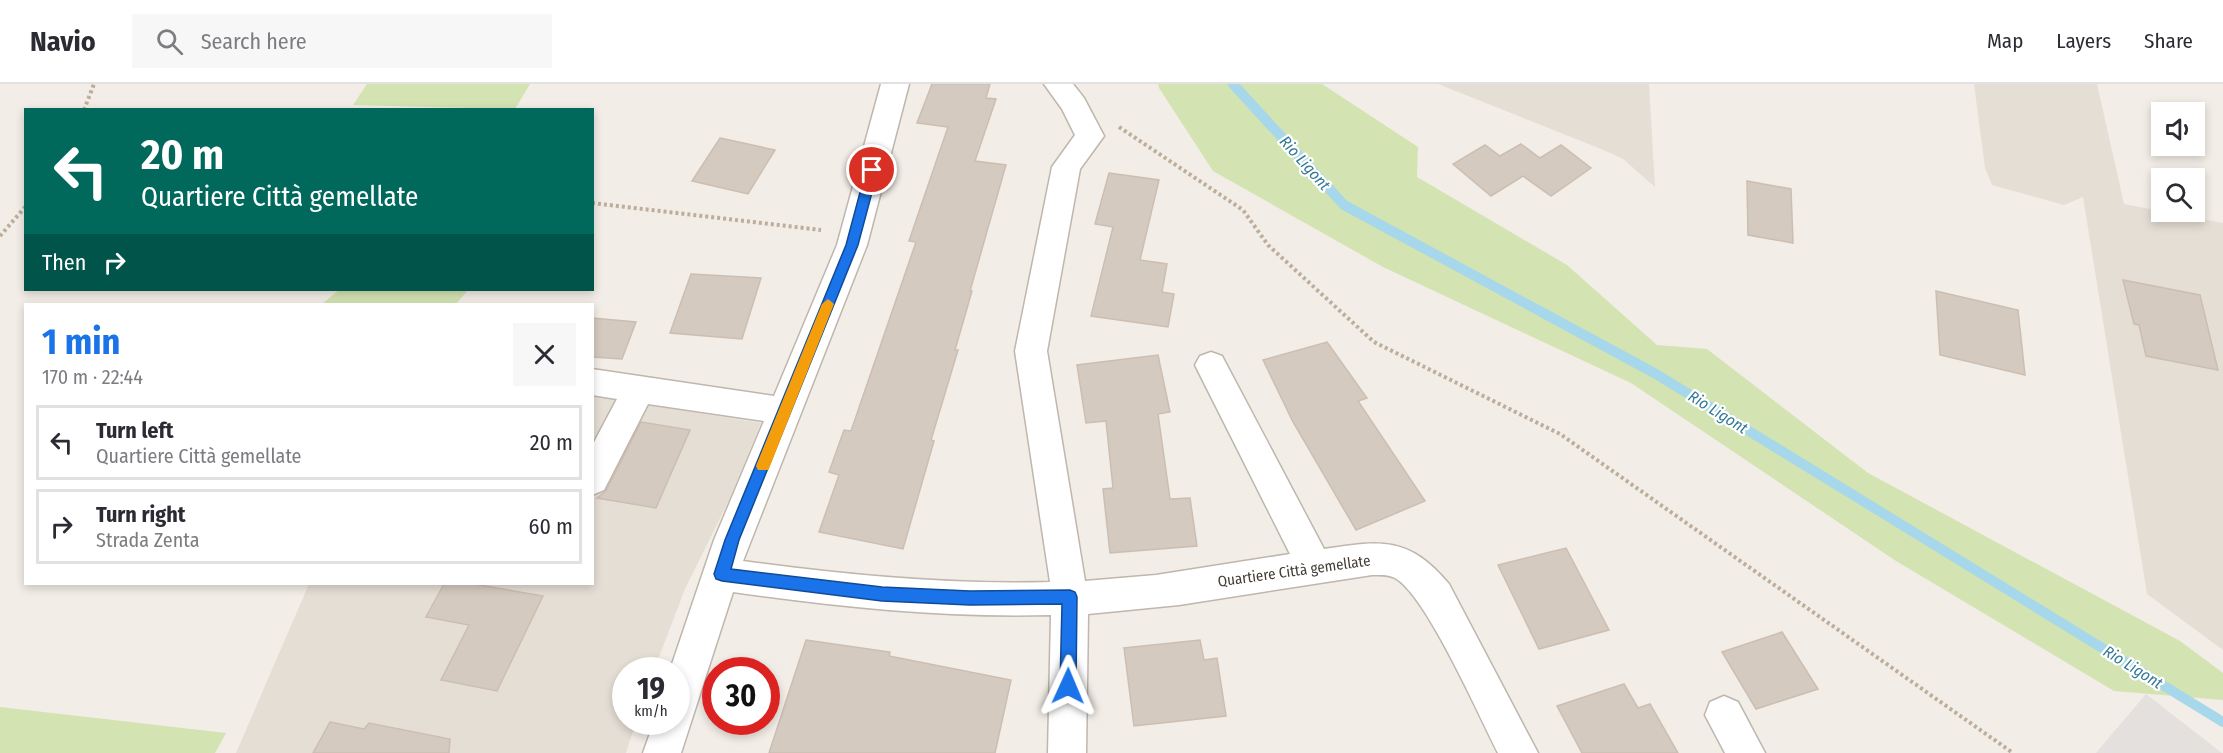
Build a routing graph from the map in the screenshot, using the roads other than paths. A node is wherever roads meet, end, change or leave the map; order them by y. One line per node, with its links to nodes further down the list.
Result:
1 (895, 84): 6 (street)
2 (1058, 84): 10 (street)
3 (1210, 365): 8 (street)
4 (594, 382): 5 (street)
5 (639, 388): 6 (street); 7 (street)
6 (785, 411): 9 (street)
7 (594, 476)
8 (1315, 567): 10 (street, Quartiere Città gemellate); 16 (street, Quartiere Città gemellate)
9 (722, 574): 10 (street, Quartiere Città gemellate); 11 (street)
10 (1070, 597): 15 (street)
11 (690, 669)
12 (1724, 715): 17 (street)
13 (668, 735): 14 (street)
14 (662, 753)
15 (1067, 753)
16 (1519, 753)
17 (1746, 753)

